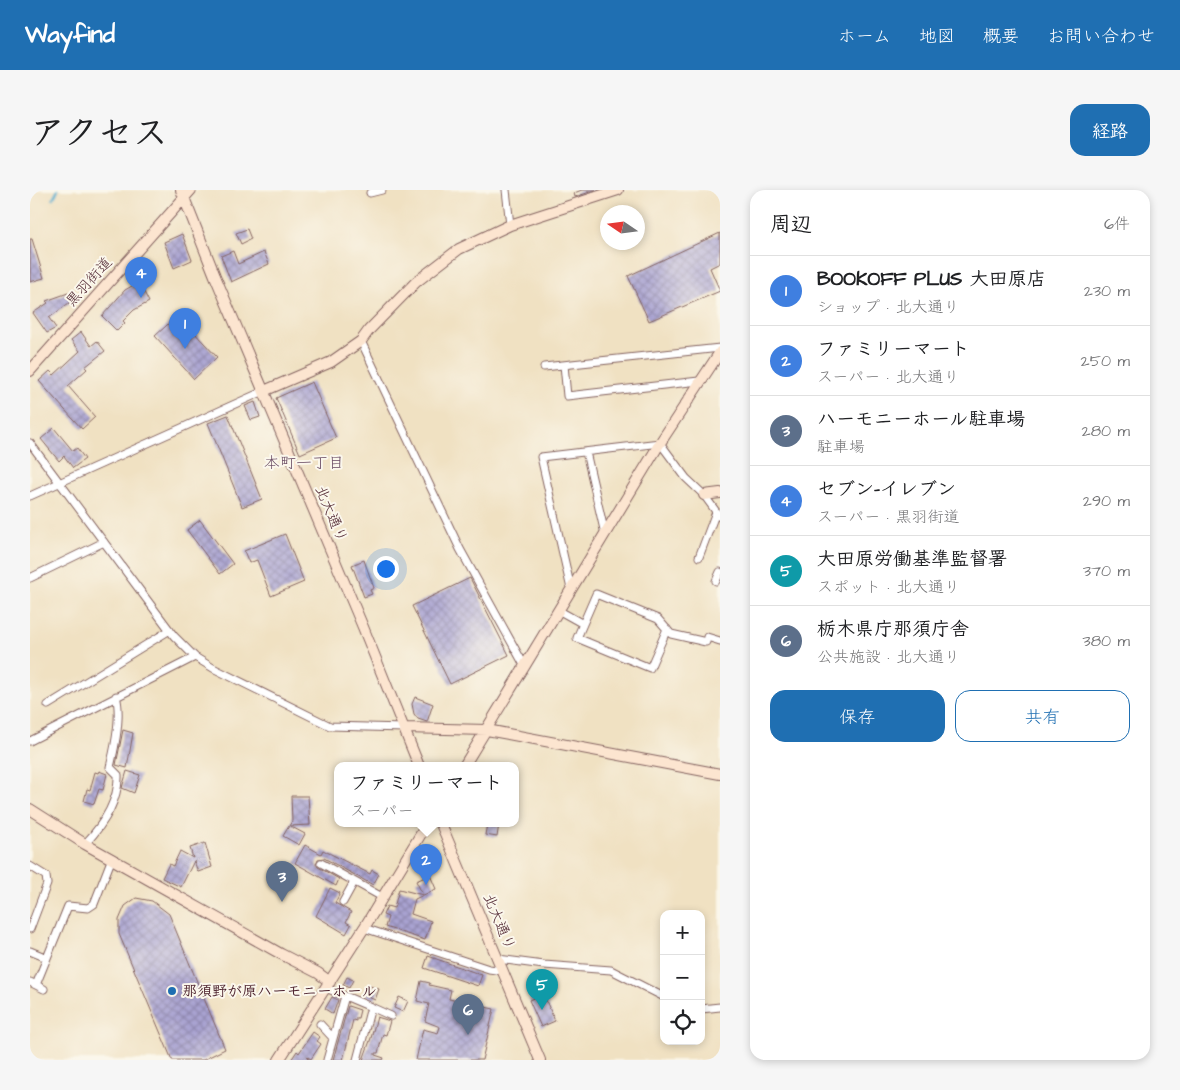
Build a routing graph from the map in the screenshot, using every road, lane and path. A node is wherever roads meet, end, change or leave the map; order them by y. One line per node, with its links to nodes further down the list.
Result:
1 (382, 190): 5 (street)
2 (506, 190): 6 (street)
3 (618, 190): 6 (street)
4 (186, 192): 12 (street, 黒羽街道); 14 (street, 北大通り)
5 (370, 192)
6 (510, 225): 7 (street)
7 (361, 341): 14 (street); 36 (street)
8 (720, 348): 10 (street)
9 (720, 352): 13 (street)
10 (564, 365): 11 (street); 13 (street)
11 (544, 368)
12 (30, 371)
13 (699, 381): 16 (street)
14 (264, 390): 18 (street); 39 (street, 北大通り)
15 (30, 443): 18 (street)
16 (660, 443): 17 (street); 20 (street); 23 (street)
17 (586, 452): 23 (street); 29 (street)
18 (60, 483): 21 (street); 24 (street)
19 (720, 492): 20 (street)
20 (704, 495): 22 (street)
21 (30, 496)
22 (718, 514): 25 (street)
23 (605, 534): 29 (street)
24 (104, 542): 27 (street); 33 (street)
25 (699, 557)
26 (720, 572): 28 (street)
27 (30, 578)
28 (716, 581)
29 (571, 589): 30 (street)
30 (558, 610): 31 (street); 36 (street)
31 (583, 624): 32 (street); 32 (street)
32 (667, 629): 34 (street)
33 (170, 630): 35 (street); 38 (street)
34 (720, 641)
35 (195, 657): 37 (street); 39 (street)
36 (524, 665): 40 (street)
37 (116, 696): 41 (street); 48 (street)
38 (48, 705)
39 (404, 728): 40 (street); 42 (street, 北大通り)
40 (487, 730): 43 (street); 44 (street)
41 (30, 741)
42 (417, 762)
43 (467, 762)
44 (720, 774)
45 (30, 809): 48 (street)
46 (426, 827): 53 (street)
47 (442, 827): 59 (street, 北大通り)
48 (85, 844): 49 (street)
49 (112, 858): 58 (street); 62 (street)
50 (321, 863): 52 (street)
51 (30, 866): 56 (street)
52 (354, 882): 53 (street); 54 (street)
53 (382, 897): 55 (street)
54 (342, 902)
55 (364, 928): 60 (street); 62 (street)
56 (30, 929)
57 (30, 951): 58 (street)
58 (47, 958): 61 (street)
59 (498, 959): 60 (street, 北大通り); 64 (street)
60 (503, 971): 75 (street, 北大通り)
61 (33, 983): 63 (street)
62 (328, 985): 65 (street); 72 (street)
63 (44, 989)
64 (660, 995)
65 (345, 996): 66 (street); 71 (street)
66 (371, 1007): 69 (street); 74 (street)
67 (720, 1007): 68 (street)
68 (705, 1009)
69 (390, 1016)
70 (320, 1024): 71 (street)
71 (333, 1038): 73 (street)
72 (279, 1060)
73 (326, 1060)
74 (357, 1060)
75 (540, 1060)

